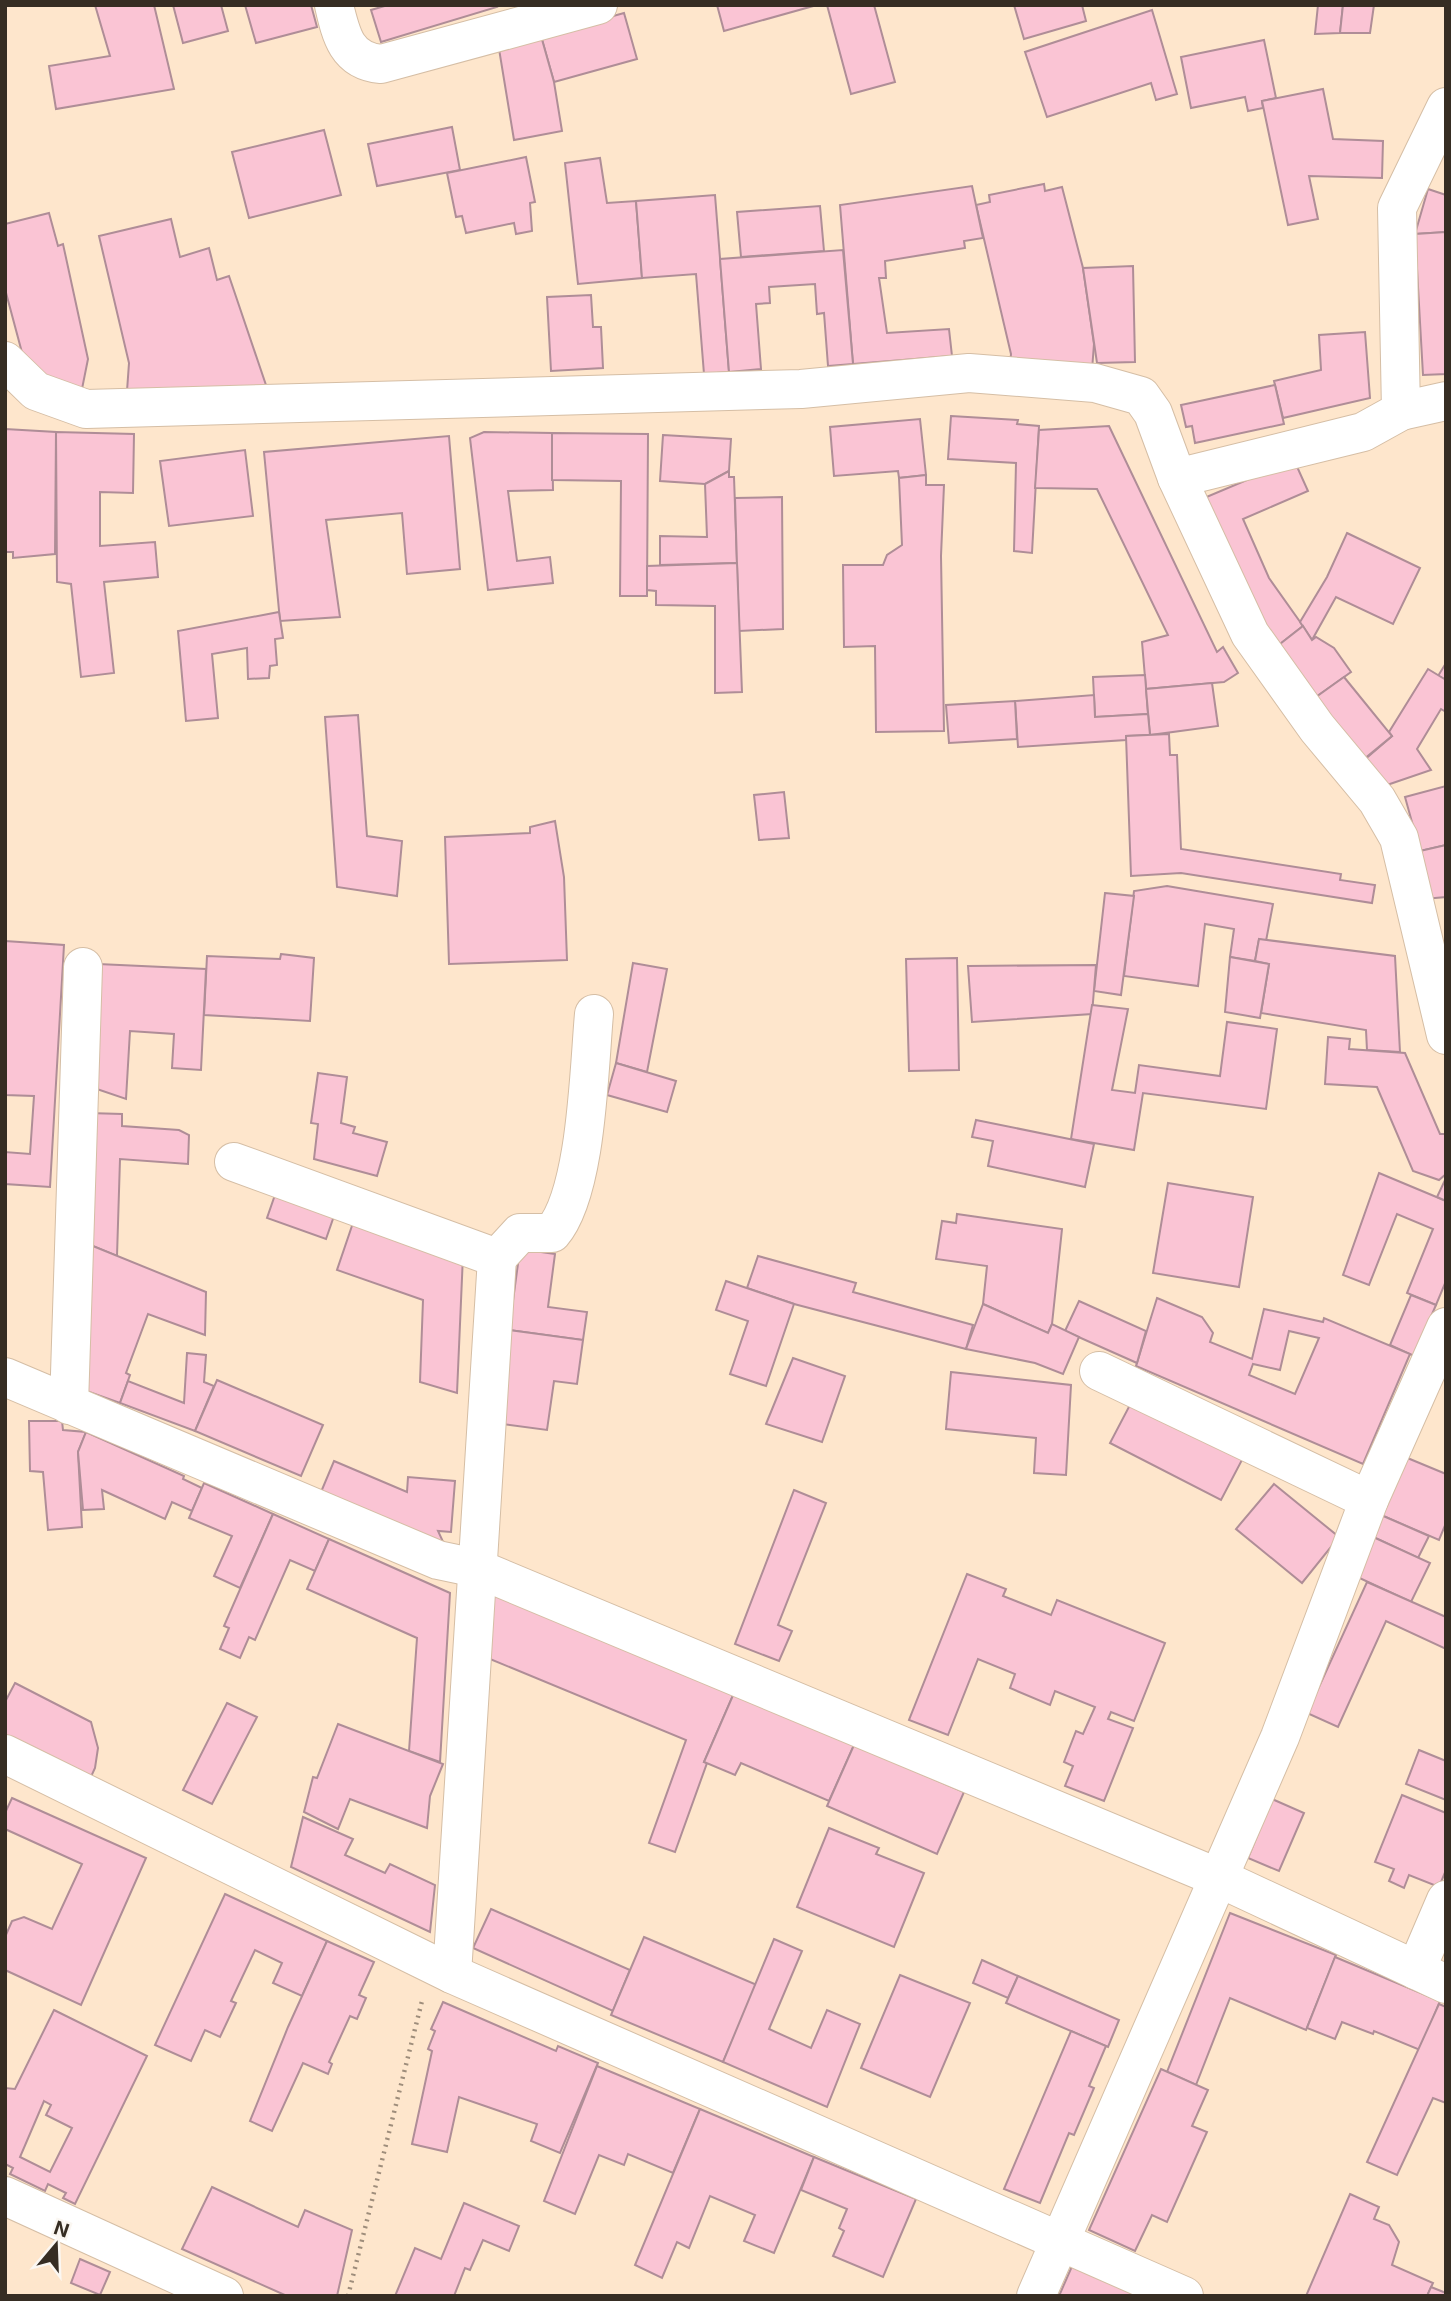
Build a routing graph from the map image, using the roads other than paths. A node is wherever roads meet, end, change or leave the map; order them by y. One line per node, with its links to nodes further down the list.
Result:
1 (334, 5): 2 (street)
2 (598, 5)
3 (1446, 107): 6 (street)
4 (5, 361): 7 (street)
5 (1446, 401): 6 (street)
6 (1401, 411): 7 (street)
7 (1177, 478): 10 (street)
8 (83, 967): 16 (street)
9 (594, 1014): 12 (street)
10 (1446, 1035)
11 (234, 1162): 12 (street)
12 (497, 1258): 18 (street)
13 (1446, 1327): 17 (street)
14 (1099, 1371): 17 (street)
15 (5, 1377): 16 (street)
16 (69, 1405): 18 (street)
17 (1370, 1500): 20 (street)
18 (476, 1568): 20 (street); 22 (street)
19 (5, 1754): 22 (street)
20 (1219, 1878): 23 (street); 25 (street)
21 (1446, 1900): 23 (street)
22 (442, 1969): 25 (street)
23 (1431, 1977)
24 (5, 2196): 26 (street)
25 (1061, 2241): 27 (street); 28 (street)
26 (224, 2296)
27 (1036, 2296)
28 (1185, 2296)

